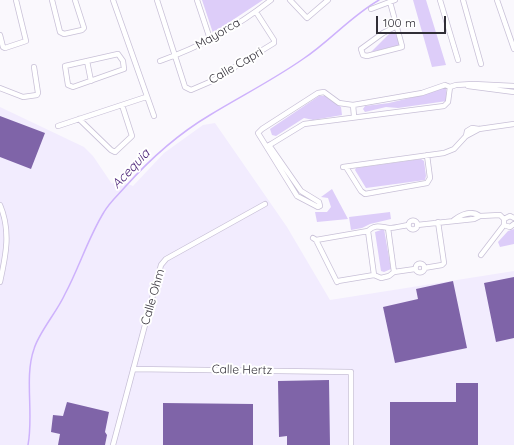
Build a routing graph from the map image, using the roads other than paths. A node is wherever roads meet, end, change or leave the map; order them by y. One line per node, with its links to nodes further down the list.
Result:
1 (16, 0): 17 (street)
2 (52, 0): 3 (street)
3 (76, 0)
4 (113, 0): 21 (street)
5 (157, 0): 20 (street)
6 (197, 0): 18 (street)
7 (271, 0): 15 (street, Mayorca)
8 (290, 0): 9 (street)
9 (328, 0)
10 (440, 0): 22 (street)
11 (463, 0): 26 (street)
12 (497, 0): 19 (street)
13 (393, 1): 14 (street); 16 (street)
14 (372, 9)
15 (256, 12): 18 (street, Mayorca); 20 (street, Calle Capri)
16 (397, 26): 16 (street)
17 (0, 34)
18 (210, 39): 20 (street, Mayorca)
19 (514, 49)
20 (176, 56): 24 (street, Mayorca)
21 (133, 58): 25 (street); 34 (street)
22 (458, 60)
23 (87, 61): 25 (street); 28 (street); 28 (street)
24 (160, 61)
25 (123, 62): 28 (street)
26 (481, 64)
27 (34, 67): 31 (street)
28 (91, 81)
29 (514, 86): 32 (street)
30 (450, 87): 32 (street); 36 (street); 38 (street)
31 (0, 88)
32 (494, 88): 33 (street)
33 (514, 92)
34 (146, 97): 35 (street); 37 (street)
35 (122, 105): 39 (street); 39 (street)
36 (353, 105): 38 (street); 42 (street)
37 (154, 116)
38 (354, 116): 42 (street)
39 (79, 119): 41 (street)
40 (514, 124): 43 (street)
41 (58, 126)
42 (267, 146): 44 (street); 45 (street)
43 (427, 155): 43 (street)
44 (291, 178): 45 (street); 45 (street)
45 (286, 181)
46 (264, 204): 59 (street, Calle Ohm)
47 (0, 205): 58 (street)
48 (514, 218): 49 (street)
49 (504, 219): 50 (street); 52 (street)
50 (438, 222): 53 (street); 56 (street)
51 (514, 224): 52 (street)
52 (504, 225): 55 (street)
53 (388, 228): 54 (street); 56 (street)
54 (368, 231): 57 (street); 57 (street)
55 (481, 255)
56 (394, 272): 57 (street)
57 (374, 275)
58 (0, 282)
59 (133, 369): 60 (street, Calle Ohm); 61 (street, Calle Hertz)
60 (113, 445)
61 (351, 445)

